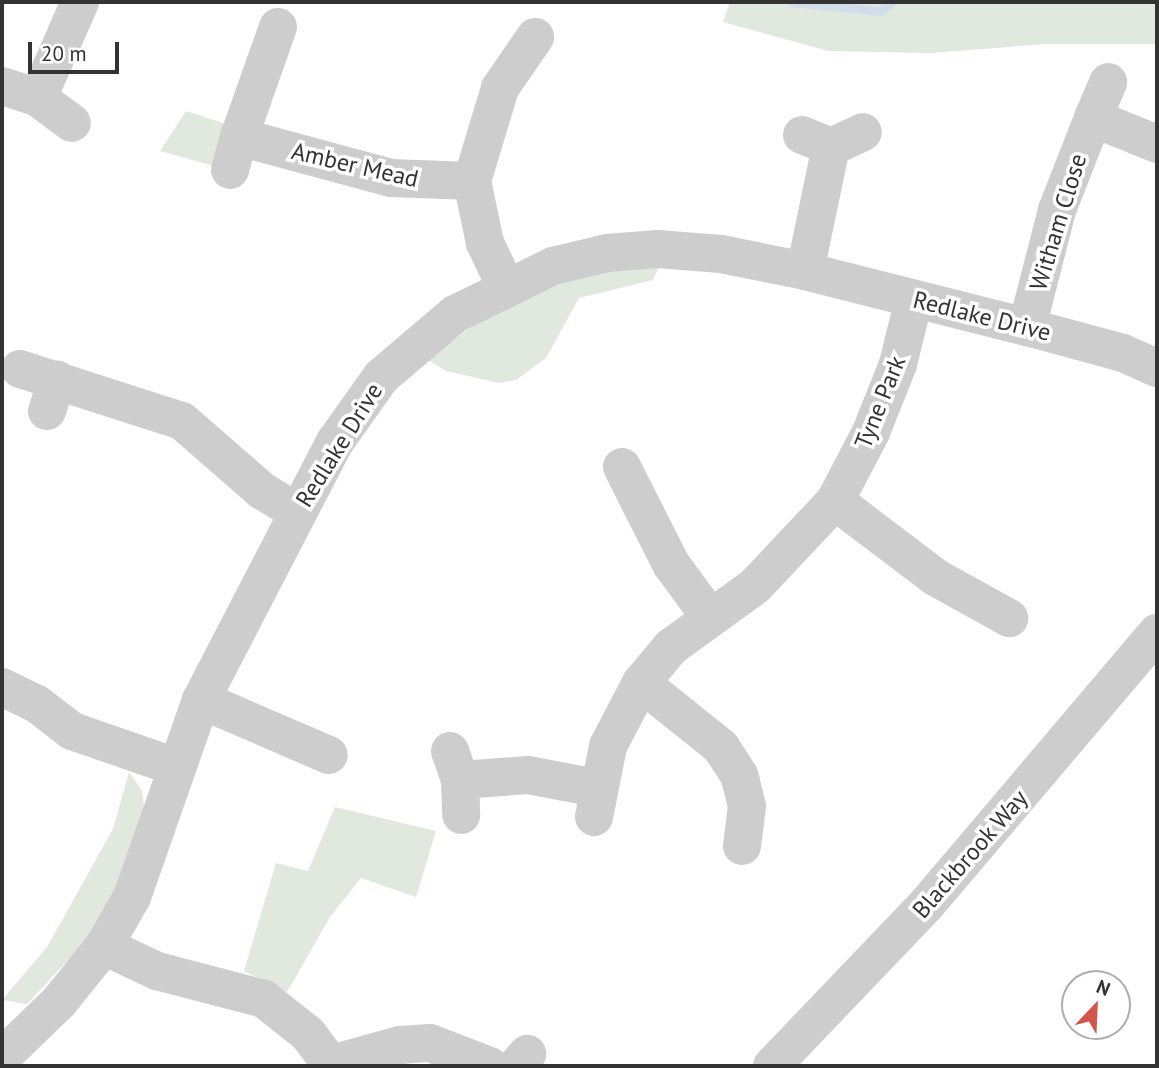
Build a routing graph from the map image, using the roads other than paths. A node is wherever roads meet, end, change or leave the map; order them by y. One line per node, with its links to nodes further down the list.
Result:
1 (80, 2): 6 (street)
2 (278, 27): 11 (street, Amber Mead)
3 (535, 37): 11 (street)
4 (1108, 82): 7 (street, Witham Close)
5 (2, 86): 6 (street)
6 (38, 98): 8 (street)
7 (1093, 118): 10 (street); 15 (street, Witham Close)
8 (72, 123)
9 (832, 138): 12 (street)
10 (1157, 144)
11 (472, 181): 13 (street)
12 (806, 271): 13 (street, Redlake Drive); 14 (street, Redlake Drive)
13 (506, 287): 20 (street, Redlake Drive)
14 (914, 299): 15 (street, Redlake Drive); 19 (street, Tyne Park)
15 (1027, 327): 16 (street, Redlake Drive)
16 (1157, 368)
17 (20, 369): 20 (street)
18 (622, 467): 21 (street)
19 (835, 501): 21 (street, Tyne Park); 22 (street)
20 (297, 512): 26 (street, Redlake Drive)
21 (710, 617): 24 (street, Tyne Park)
22 (1009, 618)
23 (1157, 633): 35 (street, Blackbrook Way)
24 (641, 683): 29 (street, Tyne Park); 30 (street)
25 (2, 687): 28 (street)
26 (201, 700): 27 (street); 28 (street, Redlake Drive)
27 (311, 757)
28 (177, 767): 31 (street, Redlake Drive)
29 (457, 782)
30 (742, 846)
31 (104, 946): 32 (street, Redlake Drive); 33 (street)
32 (5, 1047)
33 (332, 1065): 34 (street)
34 (490, 1066)
35 (772, 1066)

